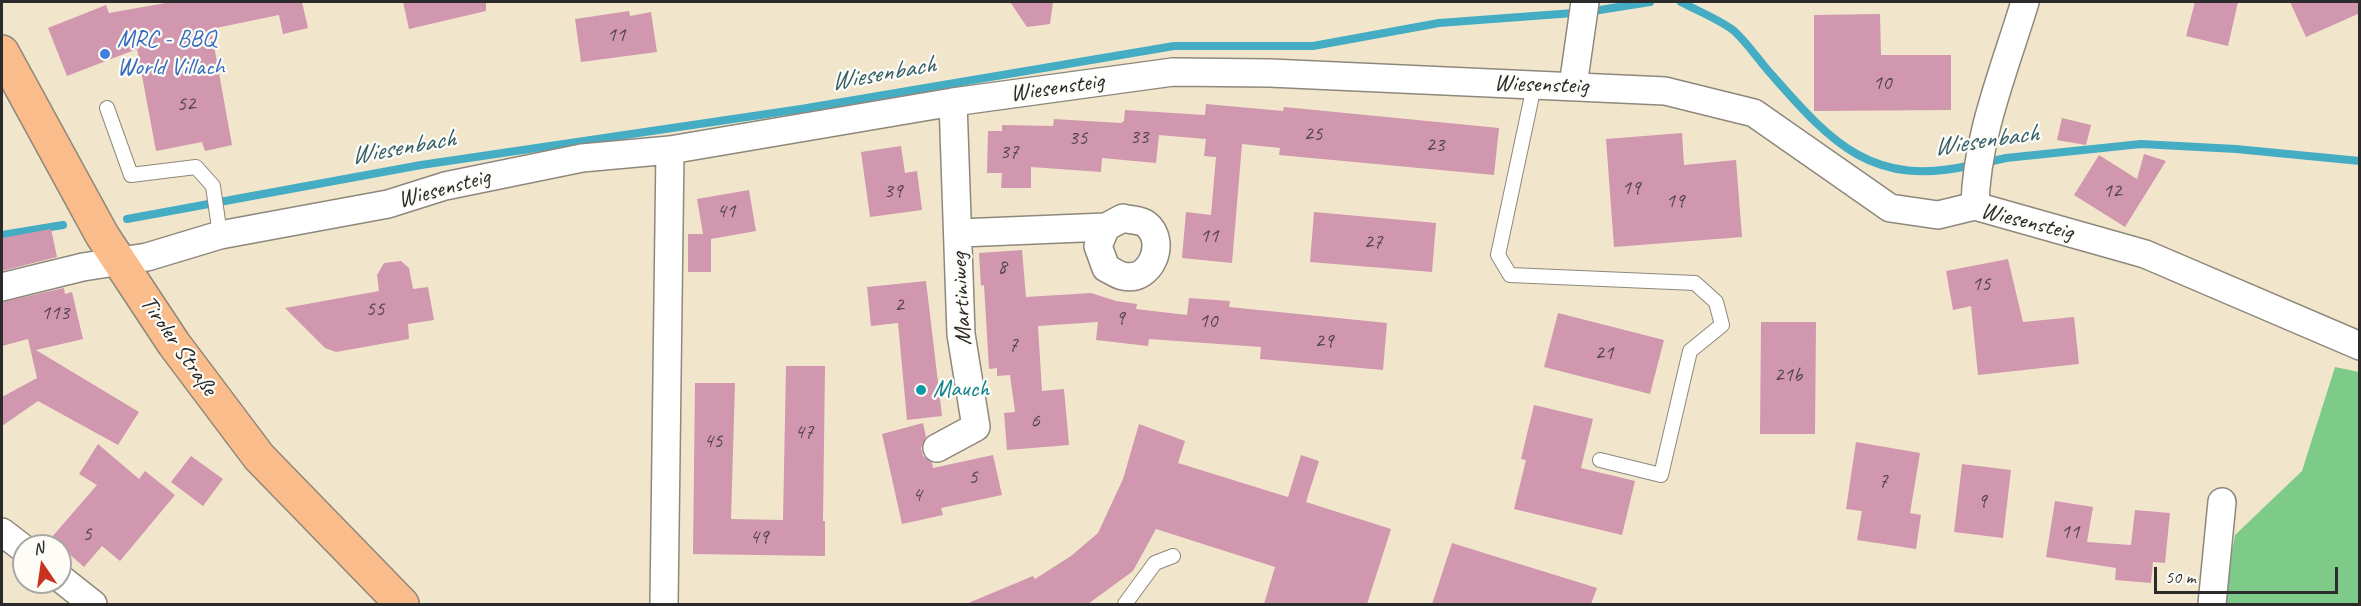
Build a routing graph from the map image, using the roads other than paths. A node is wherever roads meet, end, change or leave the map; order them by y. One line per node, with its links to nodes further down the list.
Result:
1 (2025, 2): 9 (street)
2 (1583, 14): 5 (street)
3 (2, 52): 13 (main road, Tiroler Straße)
4 (1534, 86): 5 (street, Wiesensteig); 6 (street, Wiesensteig); 17 (lane)
5 (1573, 86): 9 (street, Wiesensteig)
6 (953, 102): 8 (street, Wiesensteig); 12 (street, Martiniweg)
7 (107, 108): 10 (lane)
8 (670, 150): 10 (street, Wiesensteig); 23 (street)
9 (1976, 194): 15 (street, Wiesensteig)
10 (218, 224): 13 (street, Wiesensteig)
11 (1106, 227): 12 (street, Martiniweg)
12 (960, 233): 16 (street, Martiniweg)
13 (120, 262): 14 (street, Wiesensteig); 22 (main road, Tiroler Straße)
14 (2, 287)
15 (2360, 346)
16 (937, 448)
17 (1600, 460)
18 (2222, 502): 25 (street)
19 (1173, 556): 24 (lane)
20 (72, 587): 21 (street)
21 (93, 604)
22 (402, 604)
23 (664, 604)
24 (1125, 604)
25 (2212, 604)

